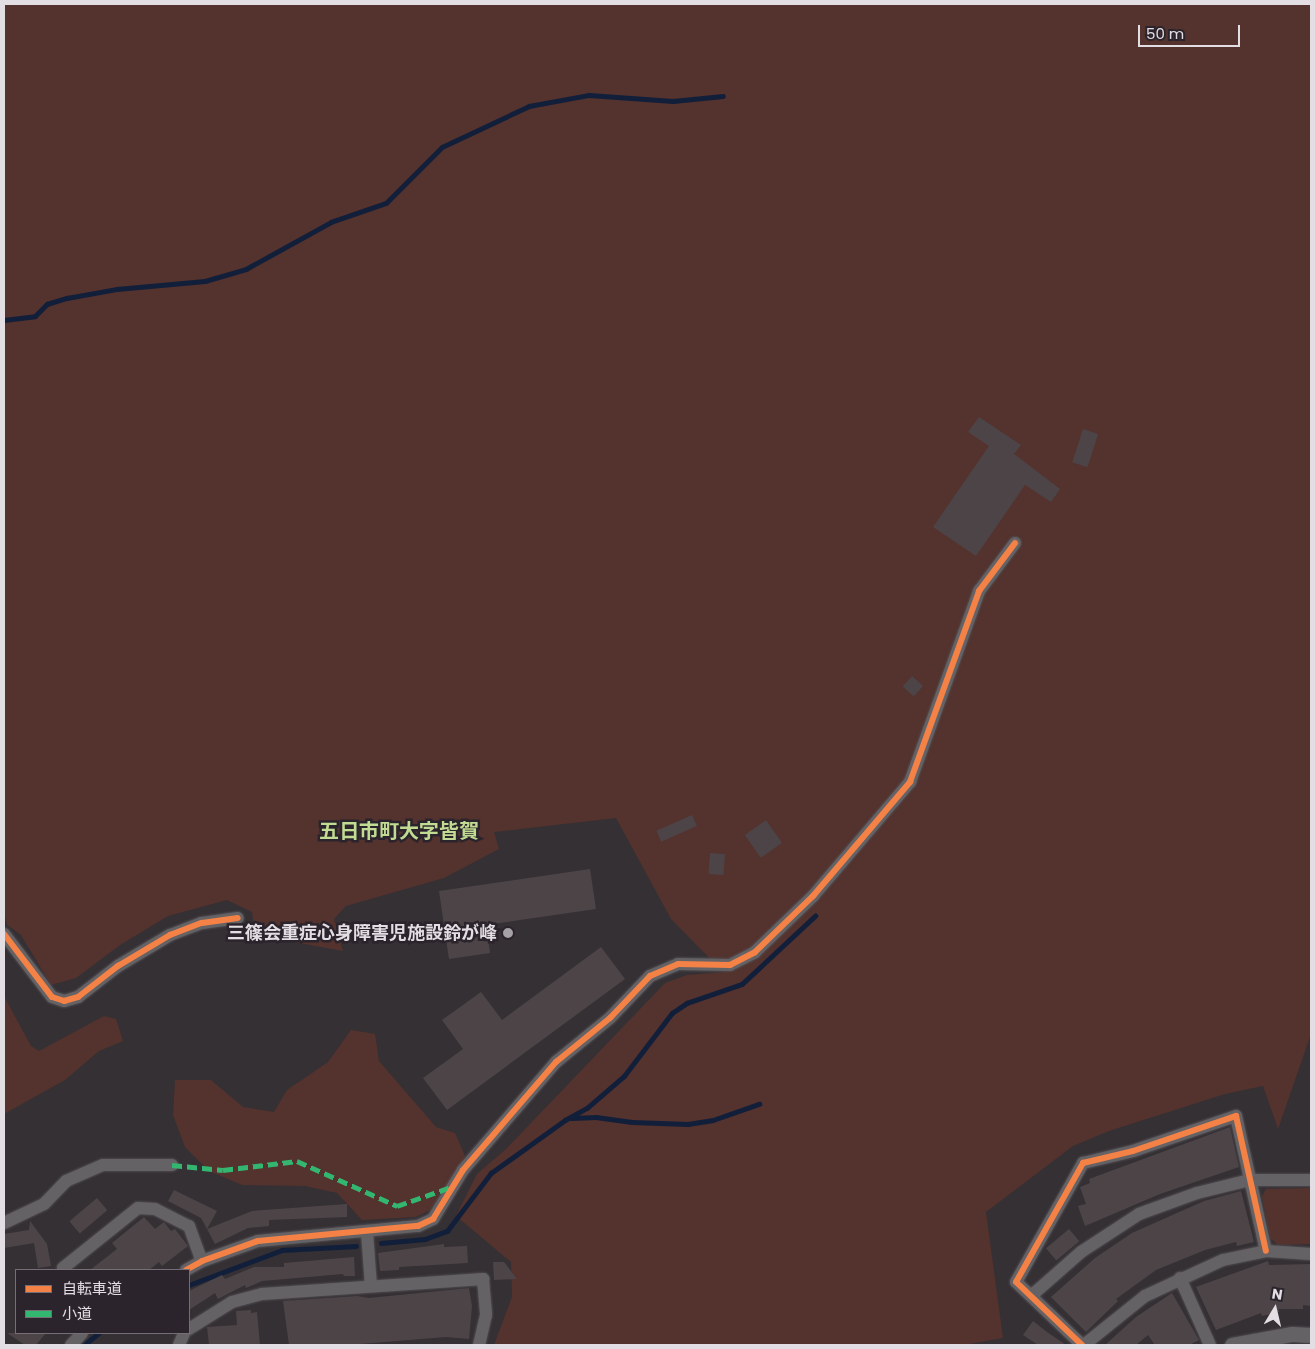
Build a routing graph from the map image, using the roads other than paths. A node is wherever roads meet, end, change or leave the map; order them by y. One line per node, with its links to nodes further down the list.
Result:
1 (1015, 543): 8 (street)
2 (238, 918): 3 (street)
3 (4, 934)
4 (172, 1165): 7 (street)
5 (1250, 1180): 6 (street); 9 (street); 16 (street); 16 (street)
6 (1311, 1180)
7 (4, 1223)
8 (367, 1232): 11 (street); 15 (street)
9 (1266, 1250): 10 (street); 14 (street)
10 (1311, 1254)
11 (202, 1261): 12 (street); 13 (street)
12 (63, 1269)
13 (188, 1269)
14 (1180, 1278): 22 (street); 23 (street)
15 (371, 1286): 17 (street); 21 (street)
16 (1031, 1296): 22 (street)
17 (190, 1328)
18 (81, 1334): 20 (street)
19 (1311, 1335): 24 (street)
20 (71, 1345)
21 (479, 1345)
22 (1083, 1345)
23 (1210, 1345)
24 (1232, 1345)

